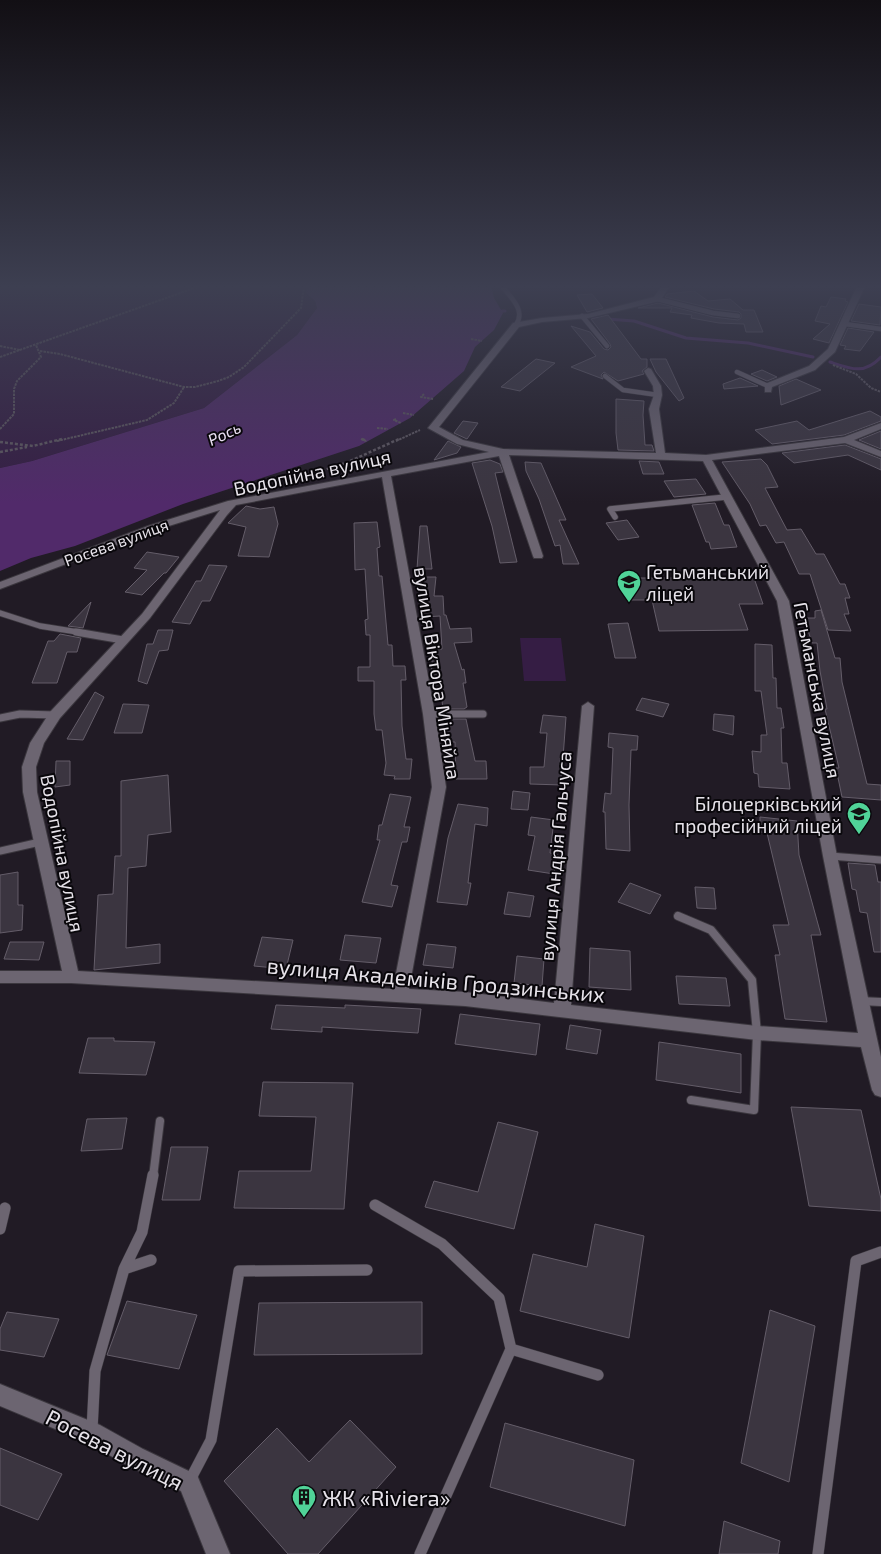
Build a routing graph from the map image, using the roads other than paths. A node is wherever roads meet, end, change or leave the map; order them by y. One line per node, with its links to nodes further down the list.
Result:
1 (489, 359): 10 (street)
2 (823, 359): 6 (street)
3 (648, 371): 7 (street)
4 (738, 372): 6 (lane)
5 (605, 376): 7 (lane)
6 (768, 388)
7 (658, 395): 12 (street)
8 (881, 426): 9 (street, Водопійна вулиця)
9 (846, 440): 11 (street); 13 (street, Водопійна вулиця)
10 (504, 452): 12 (street, Водопійна вулиця); 14 (street, Водопійна вулиця); 18 (street)
11 (881, 454)
12 (661, 456): 13 (street, Водопійна вулиця)
13 (706, 458): 15 (street, Гетьманська вулиця)
14 (386, 474): 16 (street, Водопійна вулиця); 23 (street, вулиця Віктора Міняйла)
15 (726, 497): 17 (lane); 29 (street, Гетьманська вулиця)
16 (233, 503): 19 (street, Росева вулиця); 21 (street, Водопійна вулиця)
17 (615, 517)
18 (538, 556)
19 (0, 586)
20 (0, 613): 21 (lane)
21 (123, 640): 25 (street, Водопійна вулиця)
22 (588, 706): 37 (street, вулиця Андрія Гальчуса)
23 (429, 714): 24 (lane); 34 (street, вулиця Віктора Міняйла)
24 (483, 714)
25 (55, 715): 26 (lane); 27 (street, Водопійна вулиця)
26 (0, 718)
27 (40, 842): 28 (lane); 33 (street, Водопійна вулиця)
28 (0, 851)
29 (830, 856): 30 (lane); 35 (street, Гетьманська вулиця)
30 (881, 860)
31 (678, 916): 38 (lane)
32 (0, 977): 33 (street, вулиця Академіків Гродзинських)
33 (71, 977): 34 (street, вулиця Академіків Гродзинських)
34 (400, 995): 37 (street, вулиця Академіків Гродзинських)
35 (860, 1001): 36 (lane); 39 (street, Гетьманська вулиця)
36 (881, 1002)
37 (562, 1010): 38 (street, вулиця Академіків Гродзинських)
38 (757, 1033): 39 (street, вулиця Академіків Гродзинських); 41 (lane)
39 (868, 1041): 40 (street, Гетьманська вулиця)
40 (881, 1090)
41 (691, 1100)
42 (160, 1121): 48 (lane)
43 (375, 1205): 50 (lane)
44 (5, 1208): 45 (lane)
45 (0, 1229)
46 (881, 1252): 57 (lane)
47 (151, 1260): 48 (lane)
48 (124, 1269): 53 (lane)
49 (367, 1270): 54 (lane)
50 (512, 1349): 51 (lane); 56 (lane)
51 (598, 1375)
52 (0, 1395): 53 (street, Росева вулиця)
53 (92, 1433): 54 (street, Росева вулиця)
54 (189, 1483): 55 (street, Росева вулиця)
55 (218, 1554)
56 (420, 1554)
57 (818, 1554)

